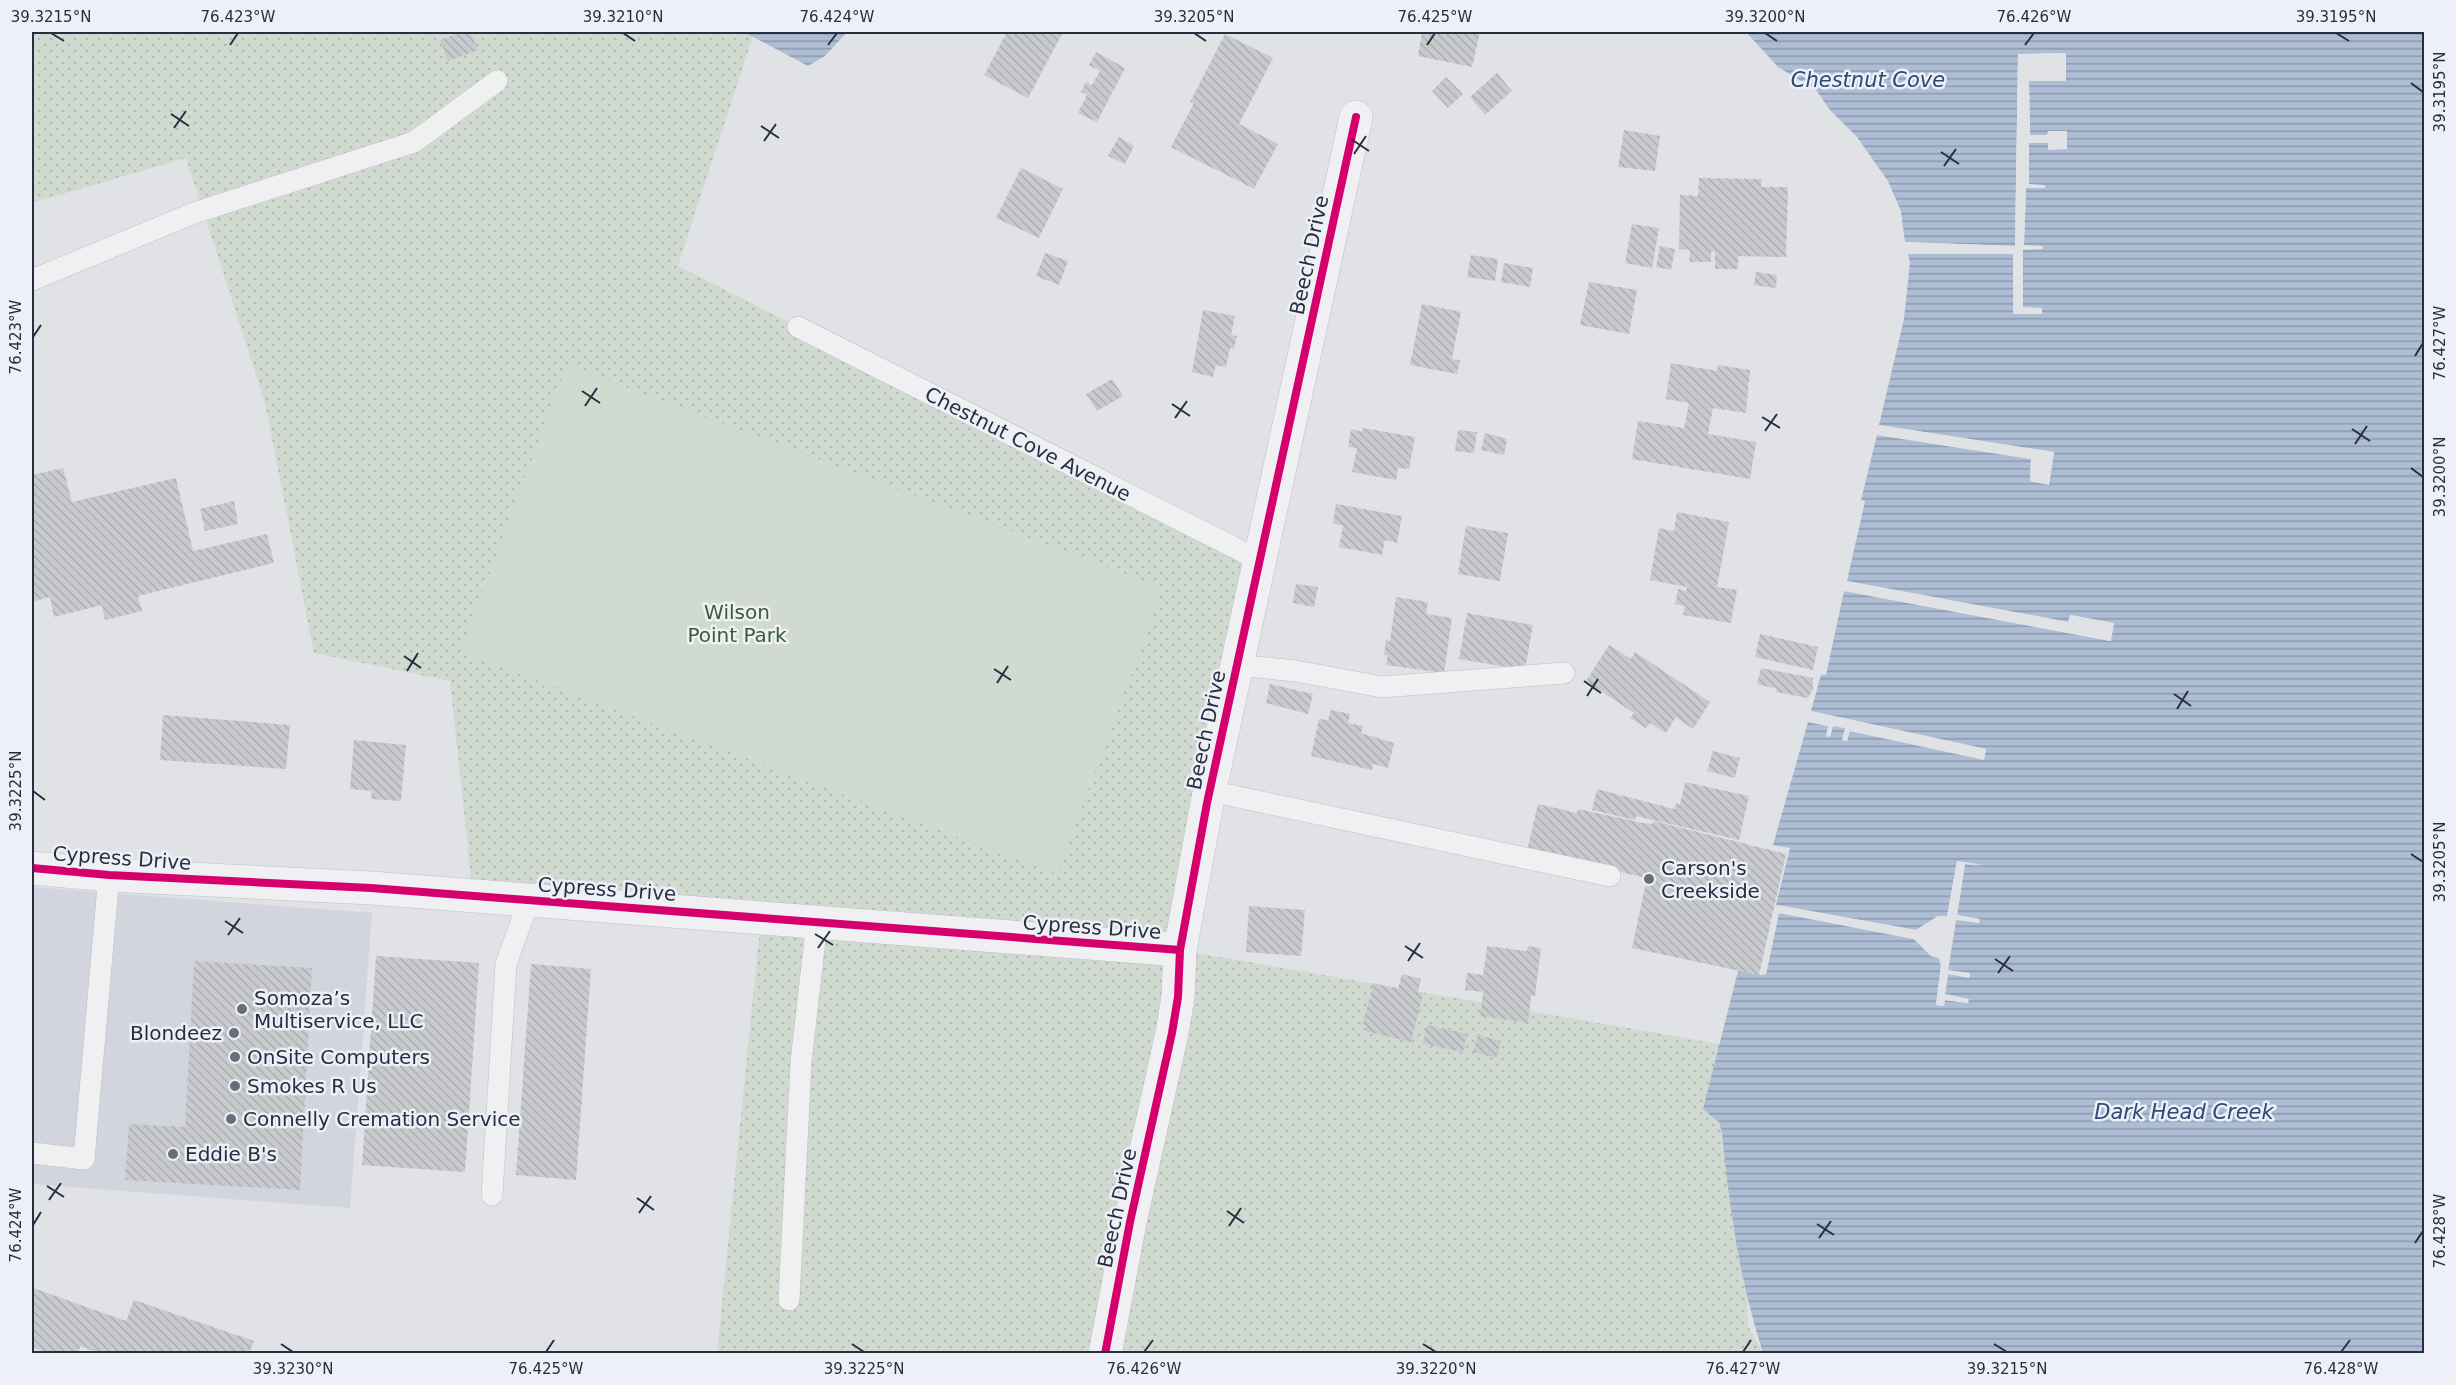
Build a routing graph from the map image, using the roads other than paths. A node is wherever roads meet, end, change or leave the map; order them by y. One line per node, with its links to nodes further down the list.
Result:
1 (497, 81): 3 (lane)
2 (1356, 117): 5 (street, Beech Drive)
3 (32, 280)
4 (798, 327): 5 (lane, Chestnut Cove Avenue)
5 (1259, 560): 6 (street, Beech Drive)
6 (1237, 665): 7 (lane); 8 (street, Beech Drive)
7 (1564, 674)
8 (1209, 791): 11 (lane); 14 (street, Beech Drive)
9 (32, 868): 10 (street, Cypress Drive)
10 (109, 875): 12 (street, Cypress Drive); 15 (lane)
11 (1610, 876)
12 (529, 900): 13 (street, Cypress Drive); 16 (lane)
13 (817, 922): 14 (street, Cypress Drive); 17 (lane)
14 (1180, 950): 18 (street, Beech Drive)
15 (32, 1153)
16 (492, 1195)
17 (789, 1300)
18 (1105, 1353)

